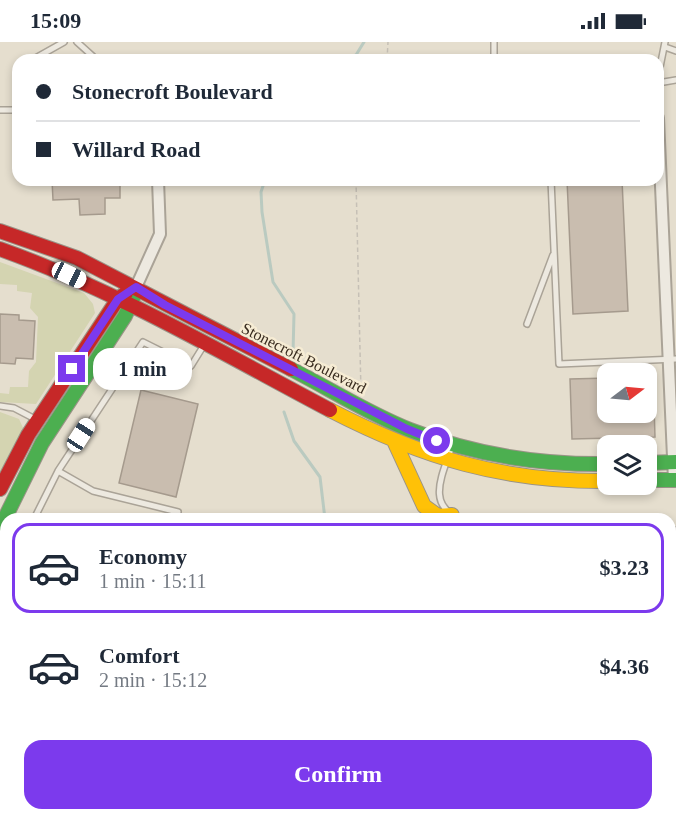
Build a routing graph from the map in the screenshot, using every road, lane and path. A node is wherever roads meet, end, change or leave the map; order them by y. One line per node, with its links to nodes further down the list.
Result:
1 (64, 42): 5 (lane)
2 (77, 42): 6 (lane)
3 (665, 45): 4 (lane)
4 (676, 51)
5 (43, 54)
6 (90, 54)
7 (158, 186): 14 (street)
8 (356, 186): 21 (path)
9 (551, 186): 13 (lane)
10 (663, 186): 15 (street)
11 (0, 231): 14 (main road, Stonecroft Boulevard)
12 (0, 249): 16 (main road, Stonecroft Boulevard)
13 (554, 250): 18 (lane); 20 (lane)
14 (136, 287): 16 (main road); 17 (main road); 25 (main road, Stonecroft Boulevard)
15 (671, 288): 20 (street)
16 (118, 299): 17 (main road, Stonecroft Boulevard); 23 (main road)
17 (131, 306): 19 (main road, Stonecroft Boulevard); 36 (main road)
18 (527, 324)
19 (205, 344): 24 (main road, Stonecroft Boulevard); 30 (lane)
20 (673, 359): 27 (street)
21 (361, 398)
22 (0, 406): 23 (lane)
23 (37, 420): 34 (main road)
24 (395, 443): 26 (main road, Stonecroft Boulevard); 38 (main road)
25 (452, 446): 26 (lane); 29 (main road, Stonecroft Boulevard)
26 (447, 462): 33 (main road, Stonecroft Boulevard); 39 (lane)
27 (675, 462): 28 (main road); 32 (street)
28 (657, 463)
29 (597, 464)
30 (58, 471): 35 (lane); 37 (lane)
31 (657, 480): 32 (main road)
32 (675, 480)
33 (597, 482)
34 (0, 489)
35 (178, 512)
36 (7, 513)
37 (37, 513)
38 (434, 513)
39 (451, 513)

